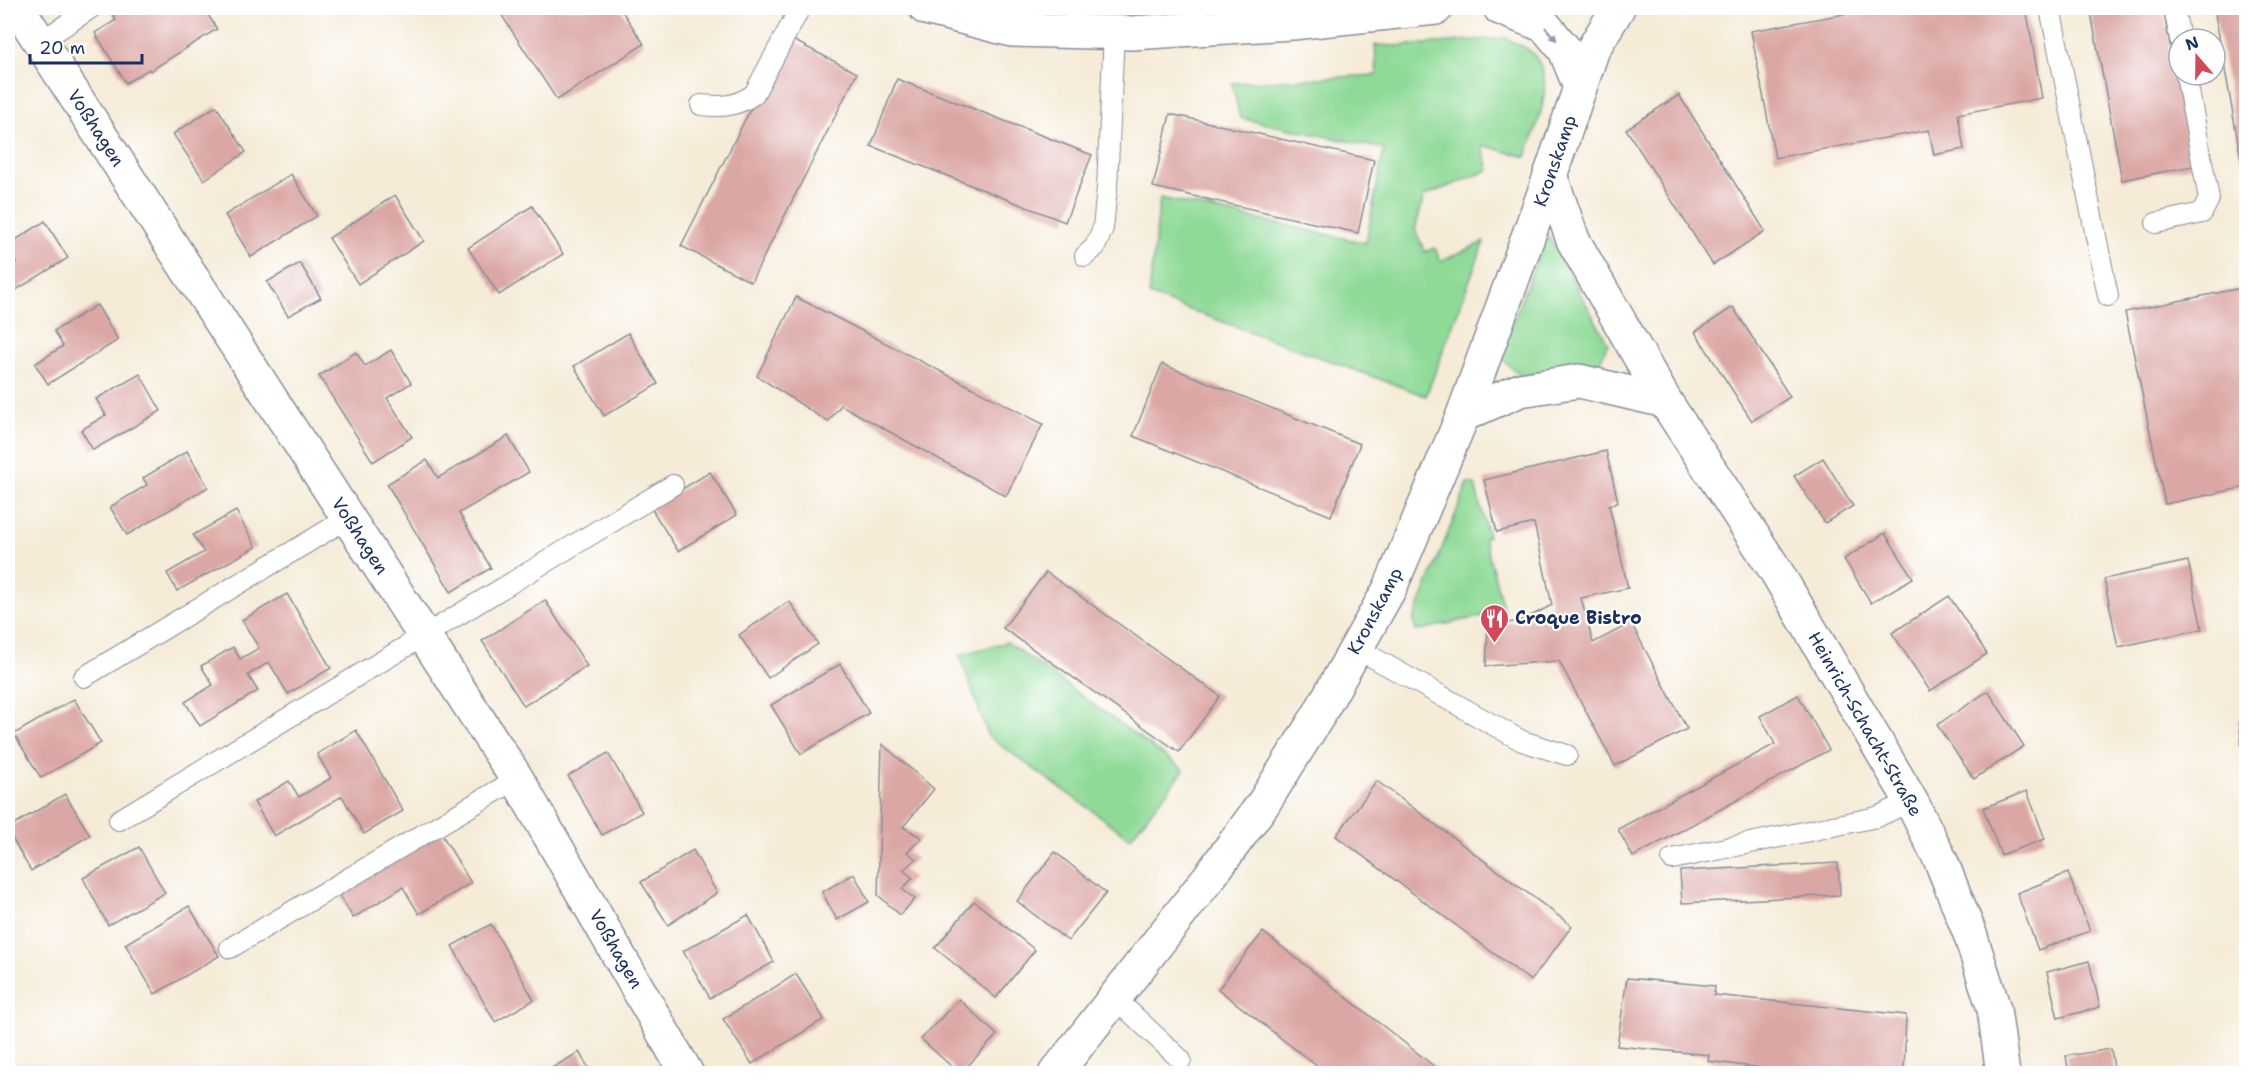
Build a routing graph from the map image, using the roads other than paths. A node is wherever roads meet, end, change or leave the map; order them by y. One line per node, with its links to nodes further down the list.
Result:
1 (18, 8): 12 (street, Voßhagen)
2 (91, 8): 12 (lane)
3 (800, 8): 15 (lane)
4 (926, 8): 11 (street)
5 (1436, 8): 11 (street)
6 (1500, 8): 13 (street, one-way to 13)
7 (1618, 8): 13 (street, Kronskamp)
8 (2050, 8): 19 (lane)
9 (2174, 8): 10 (lane)
10 (2178, 27)
11 (1114, 32): 18 (lane)
12 (40, 42): 23 (street, Voßhagen)
13 (1580, 87): 16 (street, Kronskamp)
14 (2188, 87): 17 (lane)
15 (701, 105)
16 (1550, 175): 20 (street, Heinrich-Schacht-Straße); 21 (street, Kronskamp)
17 (2156, 223)
18 (1085, 256)
19 (2108, 296)
20 (1665, 401): 21 (street); 29 (street, Heinrich-Schacht-Straße)
21 (1463, 415): 25 (street, Kronskamp)
22 (673, 485): 24 (lane)
23 (348, 519): 24 (street, Voßhagen); 26 (lane)
24 (424, 635): 28 (street, Voßhagen); 30 (lane)
25 (1356, 648): 27 (lane); 33 (street, Kronskamp)
26 (84, 677)
27 (1567, 755)
28 (517, 779): 32 (lane); 35 (street, Voßhagen)
29 (1911, 801): 31 (lane); 37 (street, Heinrich-Schacht-Straße)
30 (119, 820)
31 (1672, 859)
32 (230, 948)
33 (1114, 998): 34 (lane); 36 (street, Kronskamp)
34 (1181, 1060)
35 (687, 1074)
36 (1055, 1074)
37 (2003, 1074)

